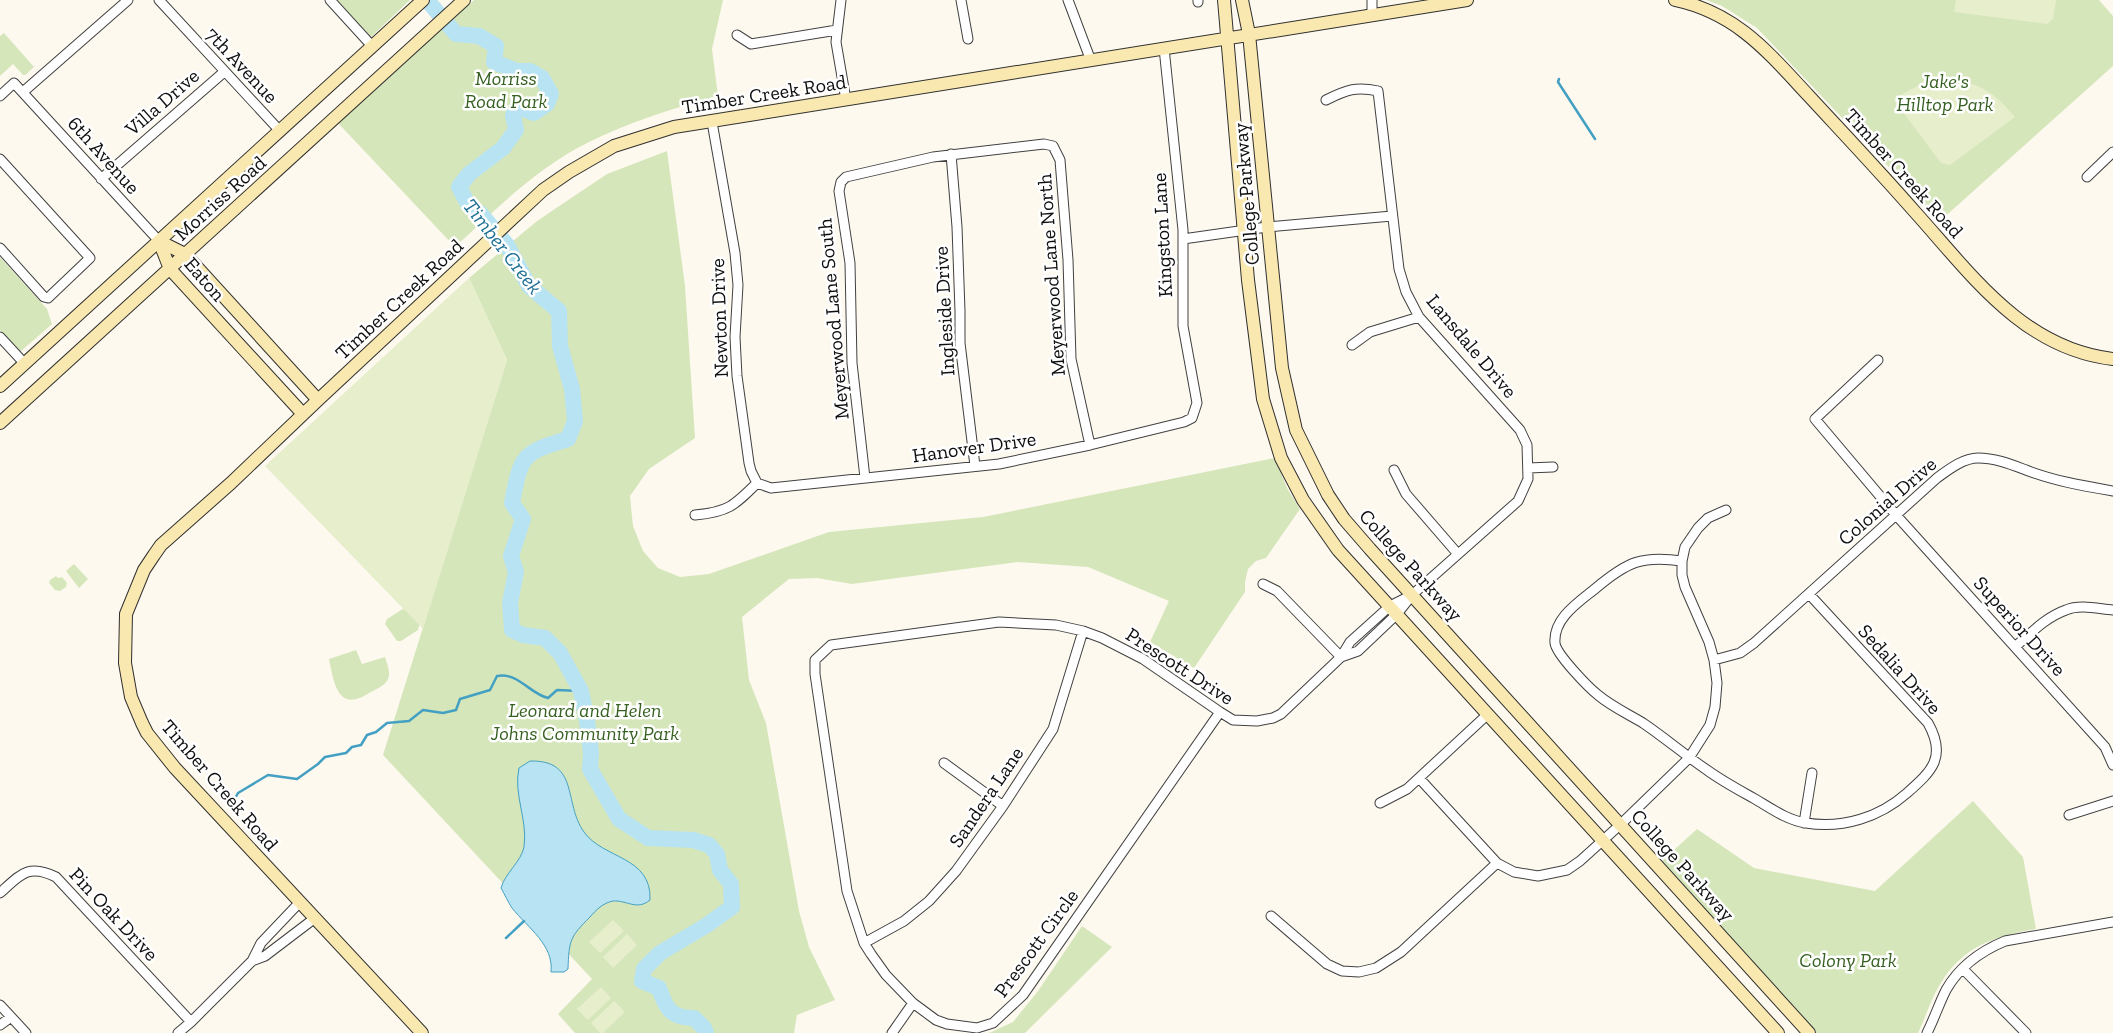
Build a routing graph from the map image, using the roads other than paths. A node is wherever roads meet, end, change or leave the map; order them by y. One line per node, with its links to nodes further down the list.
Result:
1 (128, 0): 24 (street)
2 (159, 0): 23 (street, 7th Avenue)
3 (330, 0): 20 (street)
4 (423, 0): 20 (main road, Morriss Road)
5 (464, 0): 41 (main road, Morriss Road)
6 (841, 0): 15 (street)
7 (961, 0): 19 (street)
8 (1068, 0): 22 (street)
9 (1224, 0): 18 (main road, College Parkway)
10 (1242, 0): 16 (main road, College Parkway)
11 (1372, 0): 14 (street)
12 (1468, 0): 14 (main road, Timber Creek Road)
13 (1675, 0): 47 (main road, Timber Creek Road)
14 (1372, 15): 16 (main road, Timber Creek Road)
15 (837, 30): 17 (street); 26 (street)
16 (1249, 34): 18 (main road, Timber Creek Road); 36 (main road, College Parkway)
17 (737, 36)
18 (1227, 38): 21 (main road, Timber Creek Road); 37 (main road, College Parkway)
19 (968, 39)
20 (372, 46): 29 (main road, Morriss Road)
21 (1164, 48): 22 (main road, Timber Creek Road); 38 (street, Kingston Lane)
22 (1090, 61): 26 (main road, Timber Creek Road)
23 (224, 72): 29 (street, 7th Avenue); 34 (street, Villa Drive)
24 (23, 92): 25 (street); 34 (street, 6th Avenue)
25 (0, 96)
26 (846, 100): 28 (main road, Timber Creek Road)
27 (1326, 100): 35 (street, Lansdale Drive)
28 (712, 122): 50 (main road, Timber Creek Road); 60 (street, Newton Drive)
29 (280, 131): 39 (main road, Morriss Road)
30 (2113, 152): 33 (street)
31 (951, 154): 54 (street, Meyerwood Lane North); 55 (street, Ingleside Drive); 59 (street, Meyerwood Lane South)
32 (0, 159): 40 (street)
33 (2088, 176)
34 (101, 179): 39 (street, 6th Avenue)
35 (1392, 216): 36 (street); 43 (street, Lansdale Drive)
36 (1267, 227): 37 (street); 69 (main road, College Parkway)
37 (1244, 231): 38 (street); 70 (main road, College Parkway)
38 (1183, 239): 52 (street, Kingston Lane)
39 (159, 241): 41 (main road, Eaton); 42 (main road, Eaton); 48 (main road, Morriss Road)
40 (0, 248)
41 (185, 254): 42 (main road, Morriss Road); 50 (main road, Eaton)
42 (170, 269): 51 (main road, Eaton); 53 (main road, Morriss Road)
43 (1419, 317): 45 (street); 57 (street, Lansdale Drive)
44 (0, 337): 48 (street)
45 (1352, 345)
46 (1878, 360): 63 (street, Superior Drive)
47 (2113, 360)
48 (25, 364): 49 (main road, Morriss Road)
49 (0, 386)
50 (318, 400): 51 (main road, Timber Creek Road)
51 (303, 414): 93 (main road, Timber Creek Road)
52 (1192, 418): 54 (street, Hanover Drive)
53 (0, 423)
54 (1090, 445): 55 (street, Hanover Drive)
55 (975, 466): 59 (street, Hanover Drive)
56 (1553, 467): 57 (street)
57 (1528, 468): 65 (street, Lansdale Drive)
58 (1394, 470): 65 (street)
59 (865, 478): 60 (street, Hanover Drive)
60 (757, 482): 64 (street)
61 (2113, 491): 63 (street, Colonial Drive)
62 (1726, 510): 66 (street)
63 (1896, 514): 68 (street, Colonial Drive); 73 (street, Superior Drive)
64 (695, 515)
65 (1457, 553): 69 (street, Lansdale Drive)
66 (1682, 561): 75 (street); 79 (street, Sedalia Drive)
67 (1263, 584): 74 (street)
68 (1809, 594): 75 (street, Colonial Drive); 88 (street, Sedalia Drive)
69 (1412, 595): 70 (street, Prescott Drive); 89 (main road, College Parkway)
70 (1394, 610): 74 (street, Prescott Drive); 78 (main road, College Parkway)
71 (2113, 610): 73 (street)
72 (1083, 631): 76 (street, Prescott Drive); 77 (street, Prescott Drive); 86 (street, Sandera Lane)
73 (2015, 647): 81 (street, Superior Drive)
74 (1341, 656): 77 (street, Prescott Drive)
75 (1714, 660): 79 (street)
76 (815, 669): 97 (street, Prescott Circle)
77 (1220, 712): 102 (street, Prescott Circle)
78 (1488, 714): 83 (street); 90 (main road, College Parkway)
79 (1689, 758): 88 (street, Sedalia Drive); 89 (street)
80 (944, 763): 86 (street)
81 (2113, 765)
82 (1812, 773): 88 (street)
83 (1419, 778): 85 (street); 91 (street)
84 (2113, 801): 87 (street)
85 (1380, 804)
86 (1003, 806): 97 (street, Sandera Lane)
87 (2069, 815)
88 (1804, 823)
89 (1621, 824): 90 (street); 98 (main road, College Parkway)
90 (1603, 840): 91 (street); 99 (main road, College Parkway)
91 (1496, 863): 94 (street)
92 (0, 893): 106 (street, Pin Oak Drive)
93 (300, 902): 95 (main road, Timber Creek Road); 100 (street)
94 (1271, 916)
95 (315, 918): 100 (street); 111 (main road, Timber Creek Road)
96 (2113, 922): 101 (street)
97 (864, 943): 102 (street, Prescott Circle)
98 (1729, 945): 99 (main road); 104 (main road, College Parkway)
99 (1711, 959): 108 (main road, College Parkway)
100 (252, 961): 106 (street)
101 (1963, 969): 114 (street); 115 (street)
102 (913, 1004): 112 (street)
103 (0, 1005): 105 (street)
104 (1787, 1009): 108 (main road); 113 (main road, College Parkway)
105 (11, 1017): 107 (street); 109 (street)
106 (192, 1022): 110 (street)
107 (0, 1025)
108 (1774, 1029)
109 (26, 1033)
110 (178, 1033)
111 (422, 1033)
112 (892, 1033)
113 (1808, 1033)
114 (1927, 1033)
115 (2026, 1033)

